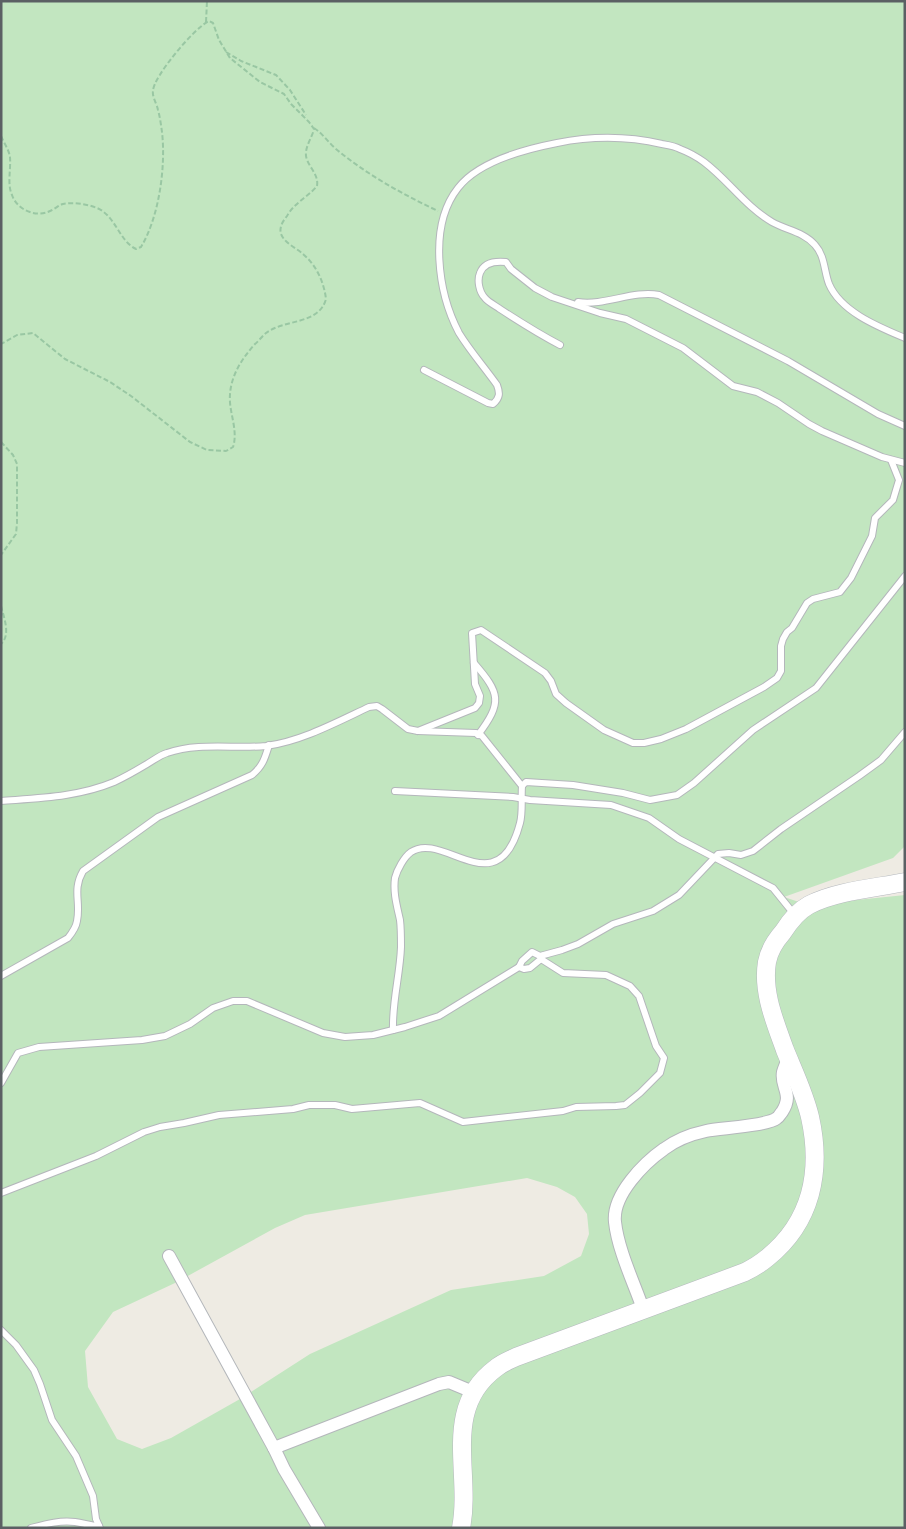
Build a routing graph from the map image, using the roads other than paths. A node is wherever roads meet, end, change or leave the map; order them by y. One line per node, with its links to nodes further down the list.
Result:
1 (574, 304): 3 (lane); 5 (lane); 6 (lane)
2 (905, 338): 4 (lane)
3 (560, 345)
4 (424, 370)
5 (905, 426)
6 (891, 460): 7 (lane); 9 (lane)
7 (905, 463)
8 (905, 576): 14 (lane)
9 (474, 663): 10 (lane); 12 (lane)
10 (418, 731): 12 (lane); 13 (lane)
11 (905, 732): 18 (lane)
12 (478, 735): 14 (lane)
13 (269, 745): 17 (lane); 23 (lane)
14 (522, 786): 16 (lane)
15 (395, 791): 16 (lane)
16 (522, 799): 18 (lane); 24 (lane)
17 (1, 801)
18 (715, 858): 20 (lane); 21 (lane)
19 (905, 882): 20 (street)
20 (795, 916): 25 (street)
21 (541, 958): 22 (lane); 22 (lane); 27 (lane)
22 (519, 967): 24 (lane)
23 (1, 976)
24 (392, 1030): 26 (lane)
25 (788, 1058): 29 (street); 29 (street)
26 (1, 1083)
27 (1, 1193)
28 (169, 1256): 32 (street)
29 (643, 1309): 31 (street)
30 (1, 1330): 33 (lane)
31 (473, 1392): 32 (street); 36 (street)
32 (274, 1448): 35 (street)
33 (99, 1527): 34 (lane)
34 (32, 1528)
35 (318, 1528)
36 (461, 1528)

